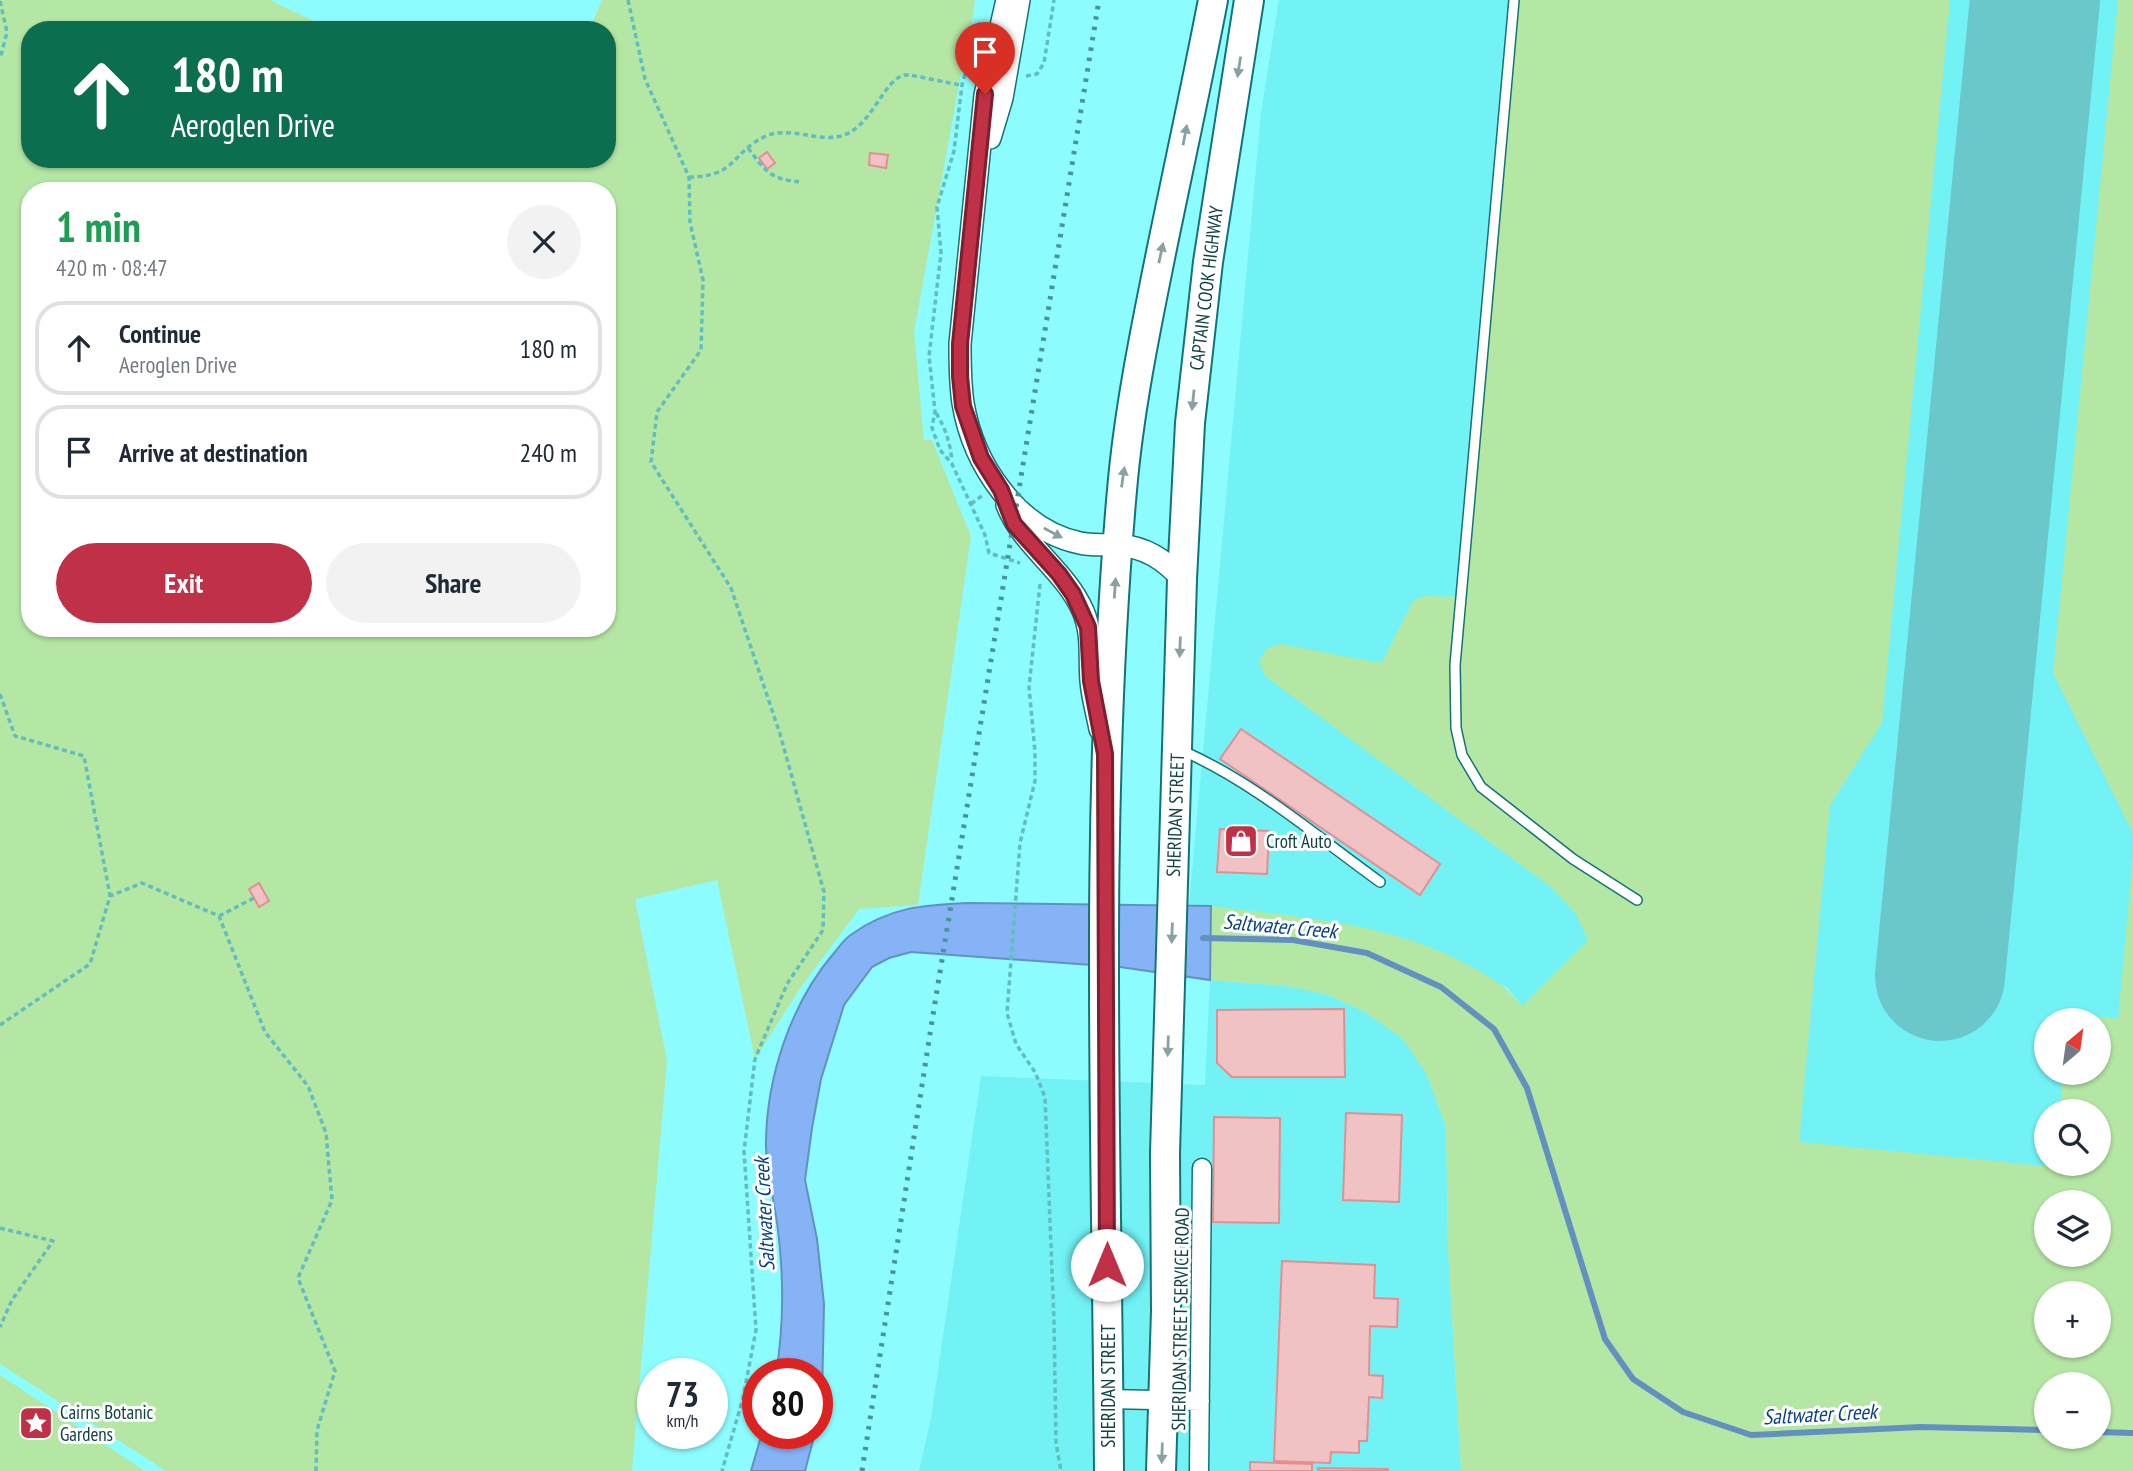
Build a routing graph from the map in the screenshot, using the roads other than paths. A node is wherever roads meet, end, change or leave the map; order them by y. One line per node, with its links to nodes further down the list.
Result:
1 (1007, 0): 6 (street)
2 (1018, 0): 6 (street)
3 (1213, 0): 8 (highway, one-way to 3)
4 (1249, 0): 9 (highway, CAPTAIN COOK HIGHWAY, one-way to 9)
5 (1514, 0): 13 (lane)
6 (975, 190): 7 (street)
7 (1001, 490): 8 (street, one-way to 8); 11 (street)
8 (1118, 545): 9 (street); 11 (highway, SHERIDAN STREET, one-way to 8)
9 (1182, 579): 10 (highway, SHERIDAN STREET, one-way to 10)
10 (1177, 748): 12 (lane); 16 (highway, SHERIDAN STREET, one-way to 16)
11 (1105, 754): 15 (highway, SHERIDAN STREET)
12 (1380, 882)
13 (1637, 900)
14 (1202, 1168): 17 (street, SHERIDAN STREET SERVICE ROAD)
15 (1108, 1399): 16 (street); 18 (highway, SHERIDAN STREET)
16 (1164, 1400): 17 (street); 19 (highway, SHERIDAN STREET, one-way to 19)
17 (1200, 1401): 20 (street, SHERIDAN STREET SERVICE ROAD)
18 (1109, 1471)
19 (1161, 1471)
20 (1199, 1471)

